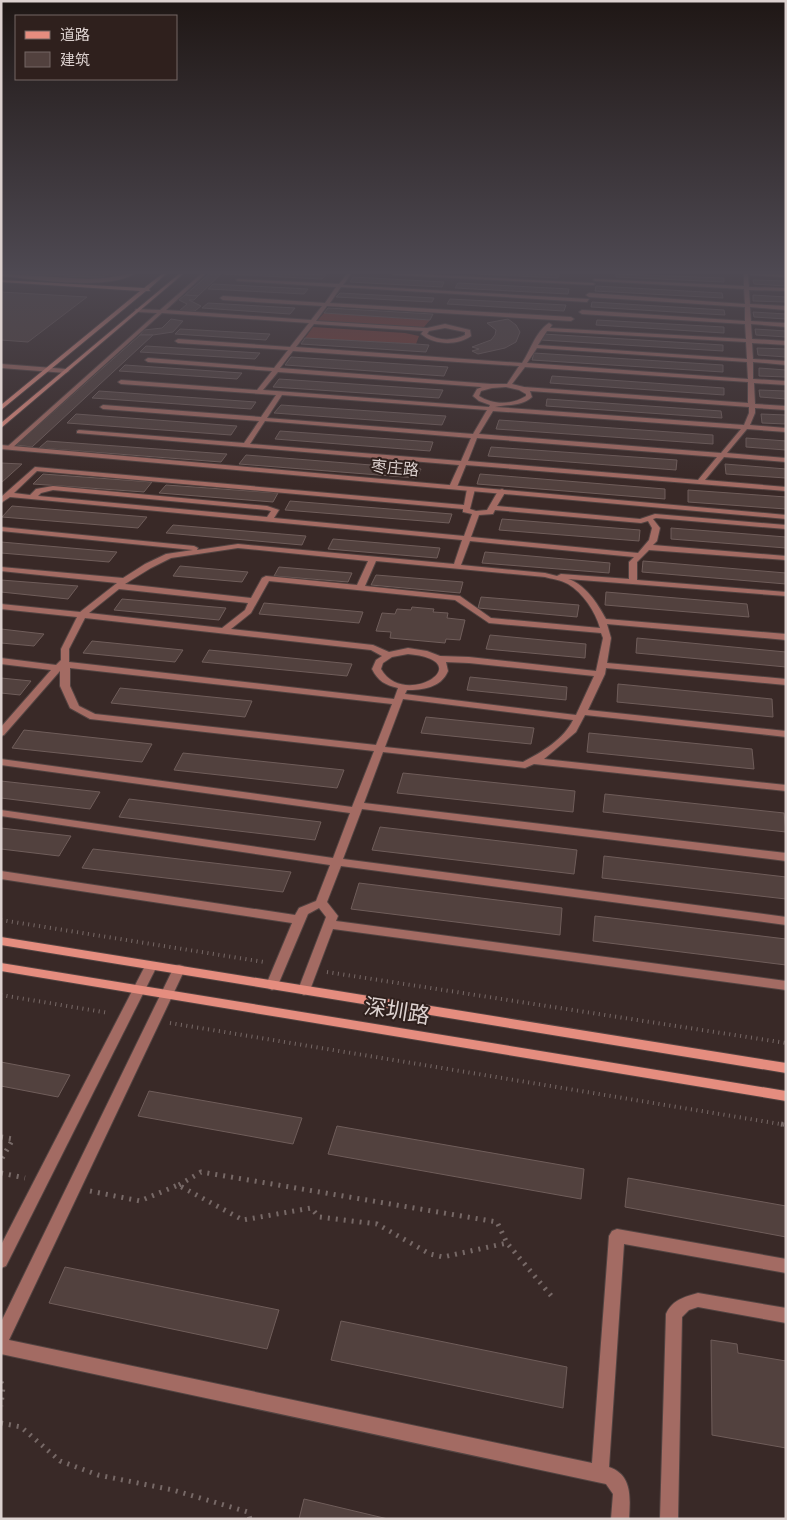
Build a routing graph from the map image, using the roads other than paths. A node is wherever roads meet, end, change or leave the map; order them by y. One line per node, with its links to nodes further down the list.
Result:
1 (77, 345): 15 (street)
2 (97, 345): 16 (street)
3 (123, 345): 37 (street)
4 (234, 345): 8 (street)
5 (295, 345): 8 (street)
6 (749, 345): 10 (street)
7 (534, 346): 10 (street); 12 (street)
8 (292, 349): 12 (street); 14 (street)
9 (148, 360): 14 (street)
10 (750, 360): 11 (street); 17 (street)
11 (786, 363)
12 (523, 364): 17 (street); 21 (street)
13 (1, 366): 15 (street)
14 (276, 369): 20 (street); 23 (street)
15 (47, 370): 16 (street); 28 (street)
16 (66, 372): 31 (street)
17 (751, 380): 19 (street); 25 (street)
18 (121, 382): 23 (street)
19 (786, 383)
20 (491, 386): 21 (street); 26 (street)
21 (508, 386): 22 (street)
22 (522, 389): 25 (street); 26 (street)
23 (258, 392): 24 (street)
24 (280, 394): 26 (street); 30 (street)
25 (752, 405): 29 (street); 32 (street)
26 (492, 406): 32 (street); 35 (street)
27 (103, 407): 30 (street)
28 (1, 408)
29 (786, 408)
30 (263, 420): 35 (street); 36 (street)
31 (1, 426)
32 (746, 428): 33 (street); 38 (street)
33 (786, 430)
34 (79, 432): 36 (street)
35 (475, 436): 38 (street); 40 (street)
36 (246, 445): 40 (street)
37 (5, 447): 42 (street, 枣庄路)
38 (723, 455): 39 (street); 41 (street)
39 (786, 460)
40 (464, 463): 41 (street); 42 (street)
41 (700, 482): 44 (street)
42 (454, 487): 43 (street, 枣庄路)
43 (471, 489): 45 (street, 枣庄路); 49 (street)
44 (786, 489)
45 (502, 492): 50 (street); 52 (street, 枣庄路)
46 (8, 495): 47 (street); 48 (street); 49 (street)
47 (32, 497): 54 (street); 54 (street)
48 (1, 501)
49 (467, 507): 51 (street)
50 (492, 508): 51 (street); 53 (street)
51 (476, 513): 57 (street)
52 (786, 517)
53 (648, 518): 55 (street); 58 (street)
54 (269, 520): 57 (street)
55 (786, 527)
56 (1, 530): 59 (street)
57 (467, 539): 60 (street); 63 (street)
58 (646, 547): 60 (street); 61 (street)
59 (210, 550): 62 (street); 67 (street)
60 (639, 555): 66 (street)
61 (786, 558)
62 (373, 559): 63 (street); 68 (street)
63 (457, 566): 65 (street)
64 (1, 569): 67 (street)
65 (545, 575): 66 (street); 73 (street)
66 (633, 582): 69 (street)
67 (121, 583): 70 (street); 72 (street)
68 (360, 588): 70 (street); 73 (street)
69 (786, 594)
70 (254, 600): 74 (street)
71 (1, 606): 72 (street)
72 (82, 616): 74 (street); 79 (street)
73 (604, 626): 75 (street); 80 (street)
74 (224, 631): 76 (street)
75 (786, 637)
76 (388, 655): 77 (street); 82 (street)
77 (438, 659): 80 (street); 82 (street)
78 (1, 661): 79 (street)
79 (62, 664): 82 (street); 85 (street); 88 (street)
80 (601, 670): 81 (street); 83 (street)
81 (786, 682)
82 (399, 695): 83 (street); 88 (street)
83 (581, 715): 87 (street); 89 (street)
84 (1, 717): 85 (street)
85 (13, 719): 86 (street)
86 (1, 733)
87 (786, 734)
88 (379, 749): 89 (street); 92 (street)
89 (533, 761): 91 (street)
90 (1, 762): 92 (street)
91 (786, 788)
92 (357, 808): 94 (street); 95 (street)
93 (1, 814): 95 (street)
94 (786, 857)
95 (337, 862): 97 (street); 99 (street)
96 (1, 875): 98 (street)
97 (321, 903): 98 (street); 100 (street)
98 (299, 920): 105 (street)
99 (786, 921)
100 (329, 924): 106 (street); 108 (street)
101 (1, 941): 102 (street, 深圳路)
102 (151, 966): 104 (street, 深圳路); 107 (street)
103 (1, 967): 107 (street, 深圳路)
104 (179, 969): 105 (street, 深圳路); 109 (street)
105 (272, 985): 108 (street, 深圳路)
106 (786, 986)
107 (138, 990): 109 (street, 深圳路); 112 (street)
108 (304, 990): 110 (street, 深圳路)
109 (167, 994): 111 (street, 深圳路); 115 (street)
110 (786, 1068)
111 (786, 1096)
112 (1, 1261)
113 (786, 1266): 117 (street)
114 (786, 1316): 119 (street)
115 (1, 1340)
116 (1, 1346): 117 (street)
117 (600, 1474): 118 (street)
118 (620, 1519)
119 (669, 1519)

